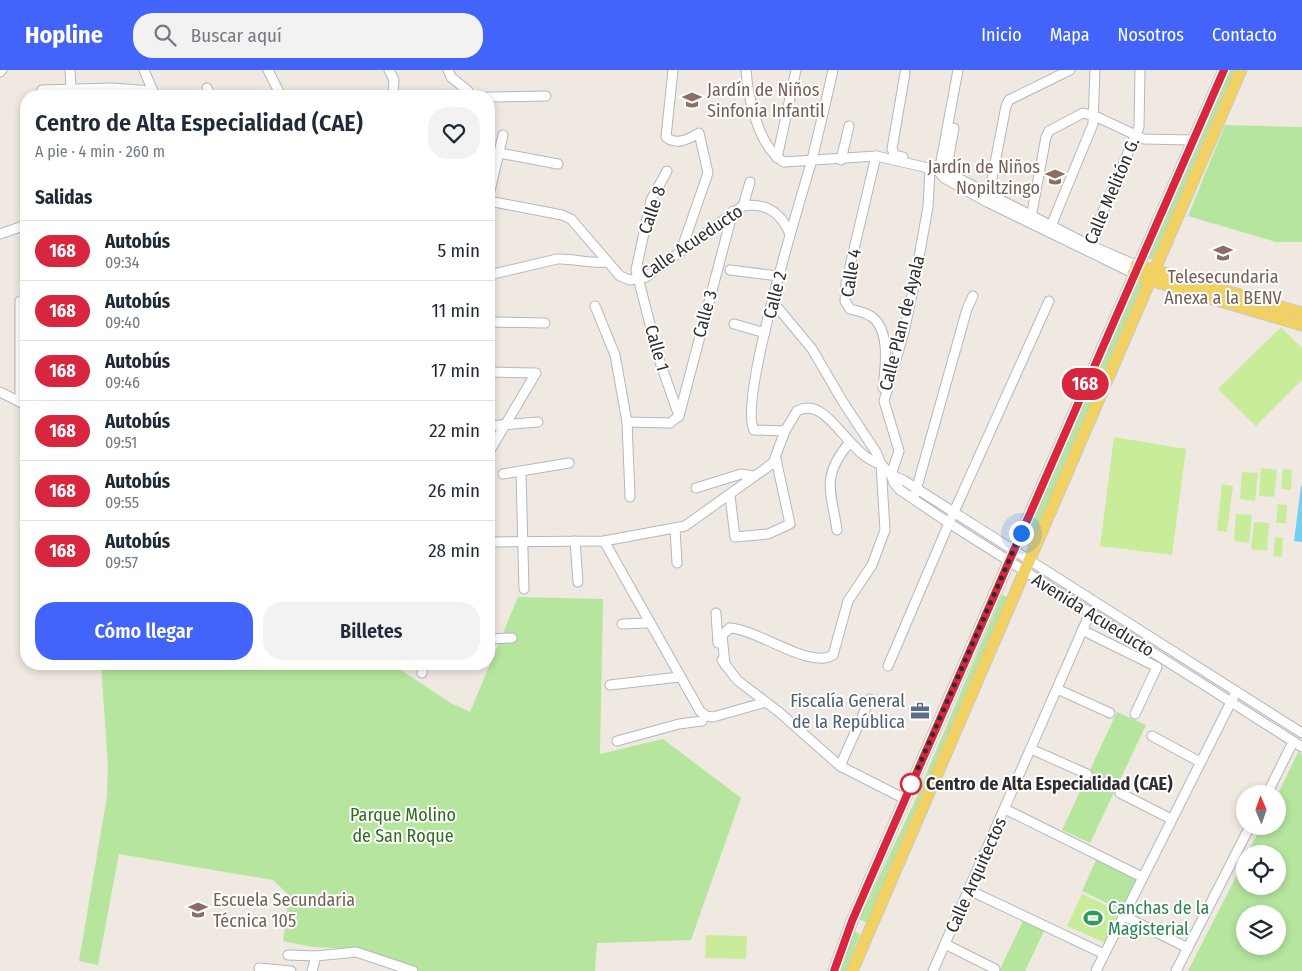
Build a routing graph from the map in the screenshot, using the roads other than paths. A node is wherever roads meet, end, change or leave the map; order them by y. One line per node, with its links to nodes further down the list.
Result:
1 (70, 70): 17 (street)
2 (144, 70): 20 (street)
3 (268, 70): 21 (street)
4 (389, 70): 22 (street)
5 (448, 70): 23 (street)
6 (673, 70): 52 (street)
7 (746, 70): 34 (street)
8 (796, 70): 34 (street)
9 (833, 70): 36 (street, Calle 2)
10 (958, 70): 41 (street)
11 (1070, 70): 43 (street)
12 (1096, 70): 26 (street)
13 (1140, 70): 30 (street, Calle Melitón G.)
14 (1224, 70): 31 (main road)
15 (1241, 70): 58 (main road)
16 (905, 73): 38 (street)
17 (72, 88): 18 (street); 19 (street)
18 (42, 90)
19 (126, 90)
20 (152, 90)
21 (279, 90)
22 (393, 90)
23 (467, 90)
24 (546, 96): 25 (street)
25 (495, 97)
26 (1095, 116): 30 (street); 47 (street); 48 (street)
27 (849, 126): 35 (street)
28 (954, 128): 41 (street)
29 (503, 135): 32 (street)
30 (1136, 136): 31 (street); 53 (street, Calle Melitón G.)
31 (1193, 140): 55 (main road)
32 (498, 153): 37 (street); 39 (street)
33 (876, 156): 35 (street); 38 (street); 74 (street, Calle 4)
34 (777, 158): 36 (street)
35 (841, 160): 36 (street)
36 (811, 162): 51 (street, Calle 2)
37 (558, 164)
38 (916, 165): 41 (street)
39 (495, 167)
40 (667, 171): 60 (street, Calle 8)
41 (938, 171): 43 (street); 74 (street, Calle Plan de Ayala)
42 (750, 182): 45 (street)
43 (988, 198): 47 (street)
44 (495, 202): 54 (street, Calle Acueducto)
45 (743, 206): 46 (street, Calle Acueducto); 51 (street, Calle Acueducto)
46 (733, 211): 52 (street, Calle Acueducto); 76 (street, Calle 3)
47 (1030, 220): 48 (street); 53 (street)
48 (1051, 226): 53 (street)
49 (20, 227): 50 (street)
50 (0, 234)
51 (790, 234): 59 (street, Calle 2)
52 (682, 248): 60 (street, Calle Acueducto)
53 (1088, 248): 55 (street)
54 (607, 262): 57 (street); 60 (street, Calle Acueducto)
55 (1135, 269): 58 (main road); 104 (main road)
56 (730, 270): 59 (street)
57 (495, 274)
58 (1152, 275): 66 (main road); 105 (main road)
59 (779, 276): 63 (street, Calle 2)
60 (639, 280): 76 (street, Calle 1)
61 (973, 296): 92 (street)
62 (1049, 301): 96 (street)
63 (773, 302): 71 (street, Calle 2); 86 (street, Avenida Acueducto)
64 (595, 306): 78 (street)
65 (1302, 313): 66 (main road)
66 (1287, 314): 70 (main road)
67 (495, 322): 68 (street)
68 (545, 323)
69 (734, 324): 71 (street)
70 (1302, 325)
71 (766, 333): 81 (street, Calle 2)
72 (495, 372): 79 (street)
73 (0, 392): 75 (street)
74 (884, 401): 89 (street, Calle Plan de Ayala)
75 (20, 402)
76 (679, 416): 78 (street)
77 (538, 422): 79 (street)
78 (627, 422): 94 (street)
79 (505, 425): 80 (street); 82 (street)
80 (495, 426)
81 (786, 431): 83 (street); 84 (street)
82 (495, 442)
83 (849, 443): 86 (street); 99 (street)
84 (776, 459): 90 (street); 93 (street)
85 (569, 464): 87 (street)
86 (881, 464): 89 (street, Avenida Acueducto); 118 (street)
87 (521, 471): 88 (street); 103 (street)
88 (502, 474)
89 (891, 474): 92 (street, Avenida Acueducto); 95 (street, Avenida Acueducto)
90 (753, 476): 91 (street); 93 (street)
91 (696, 488)
92 (916, 488): 95 (street); 96 (street, Avenida Acueducto)
93 (730, 496): 98 (street)
94 (630, 497)
95 (913, 498): 97 (street, Avenida Acueducto)
96 (953, 513): 97 (street); 104 (street, Avenida Acueducto)
97 (949, 523): 106 (street, Avenida Acueducto); 119 (street)
98 (675, 529): 101 (street); 107 (street)
99 (838, 530)
100 (575, 541): 101 (street); 103 (street); 109 (street)
101 (604, 541): 113 (street)
102 (495, 542): 103 (street)
103 (524, 542): 110 (street)
104 (1013, 550): 105 (street, Avenida Acueducto); 106 (main road)
105 (1028, 560): 108 (main road); 123 (street, Avenida Acueducto)
106 (1008, 562): 108 (street, Avenida Acueducto); 142 (main road)
107 (677, 563)
108 (1023, 571): 112 (street, Avenida Acueducto); 160 (main road)
109 (578, 582)
110 (524, 589)
111 (716, 613): 118 (street)
112 (1090, 613): 115 (street, Calle Arquitectos); 125 (street, Avenida Acueducto)
113 (648, 623): 114 (street); 120 (street)
114 (622, 624)
115 (1082, 630): 122 (street, Calle Arquitectos); 128 (street)
116 (512, 638): 117 (street)
117 (495, 639)
118 (725, 665): 126 (street)
119 (888, 666)
120 (679, 677): 121 (street); 129 (street)
121 (610, 684)
122 (1057, 689): 127 (street); 136 (street, Calle Arquitectos)
123 (1236, 692): 125 (street); 130 (street, Avenida Acueducto)
124 (870, 699): 138 (street)
125 (1230, 701): 134 (street, Avenida Acueducto); 137 (street)
126 (766, 702): 129 (street); 138 (street)
127 (1110, 713)
128 (1135, 714)
129 (704, 719): 131 (street); 133 (street)
130 (1302, 733)
131 (659, 734)
132 (1152, 736): 137 (street)
133 (617, 741)
134 (1293, 742): 135 (street, Avenida Acueducto); 140 (street)
135 (1302, 747)
136 (1031, 749): 139 (street); 143 (street, Calle Arquitectos)
137 (1200, 762): 144 (street)
138 (840, 766): 142 (street)
139 (1087, 774)
140 (1272, 785)
141 (1120, 793): 144 (street)
142 (905, 799): 159 (main road)
143 (1005, 809): 146 (street); 147 (street, Calle Arquitectos)
144 (1172, 820): 146 (street)
145 (1245, 835): 150 (street)
146 (1142, 876): 148 (street)
147 (969, 890): 149 (street, Calle Arquitectos); 151 (street)
148 (1124, 916): 150 (street); 151 (street)
149 (945, 944): 155 (street); 161 (street, Calle Arquitectos)
150 (1188, 948): 163 (street)
151 (1104, 954): 162 (street)
152 (288, 955): 153 (street)
153 (316, 956): 157 (street); 158 (street)
154 (259, 968): 156 (street)
155 (995, 969)
156 (291, 971)
157 (312, 971)
158 (413, 971)
159 (834, 971)
160 (852, 971)
161 (933, 971)
162 (1096, 971)
163 (1176, 971)

